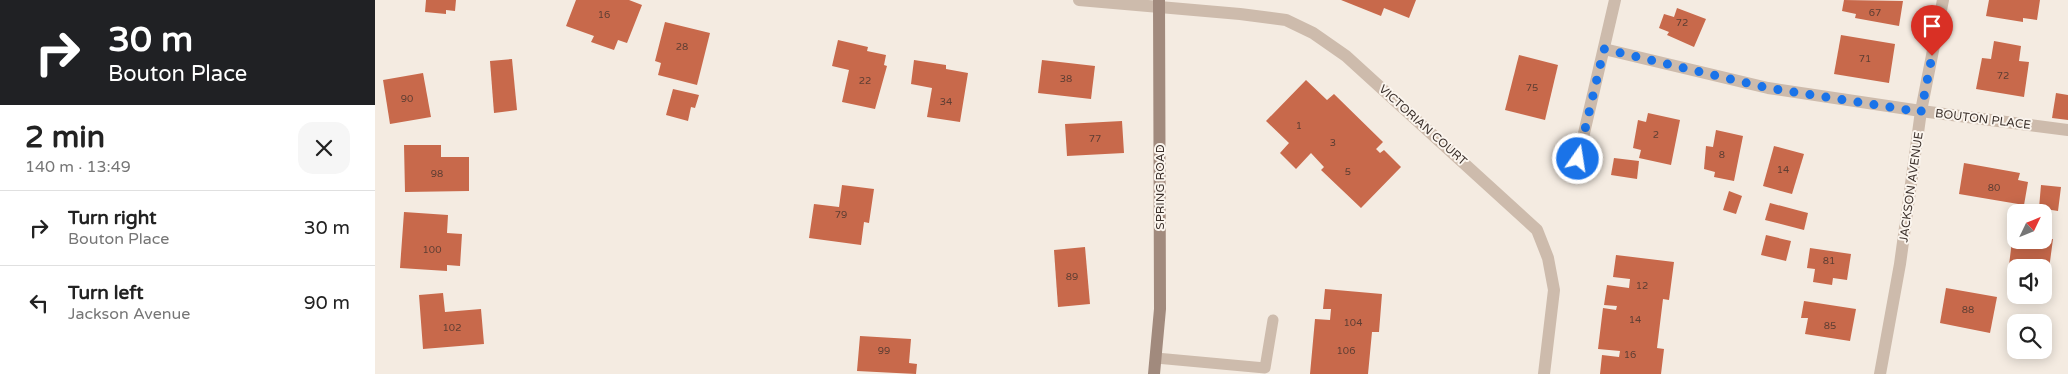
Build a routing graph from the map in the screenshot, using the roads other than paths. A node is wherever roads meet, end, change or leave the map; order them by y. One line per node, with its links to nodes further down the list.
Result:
1 (1079, 0): 4 (street, VICTORIAN COURT)
2 (1615, 0): 5 (street)
3 (1943, 0): 6 (street, JACKSON AVENUE)
4 (1159, 4): 10 (main road, SPRING ROAD); 13 (street, VICTORIAN COURT)
5 (1604, 49): 6 (street, BOUTON PLACE); 8 (street)
6 (1921, 112): 7 (street, BOUTON PLACE); 14 (street, JACKSON AVENUE)
7 (2068, 130)
8 (1578, 159)
9 (1273, 320): 11 (lane)
10 (1156, 358): 11 (lane); 12 (main road, SPRING ROAD)
11 (1264, 371)
12 (1154, 374)
13 (1544, 374)
14 (1880, 374)

